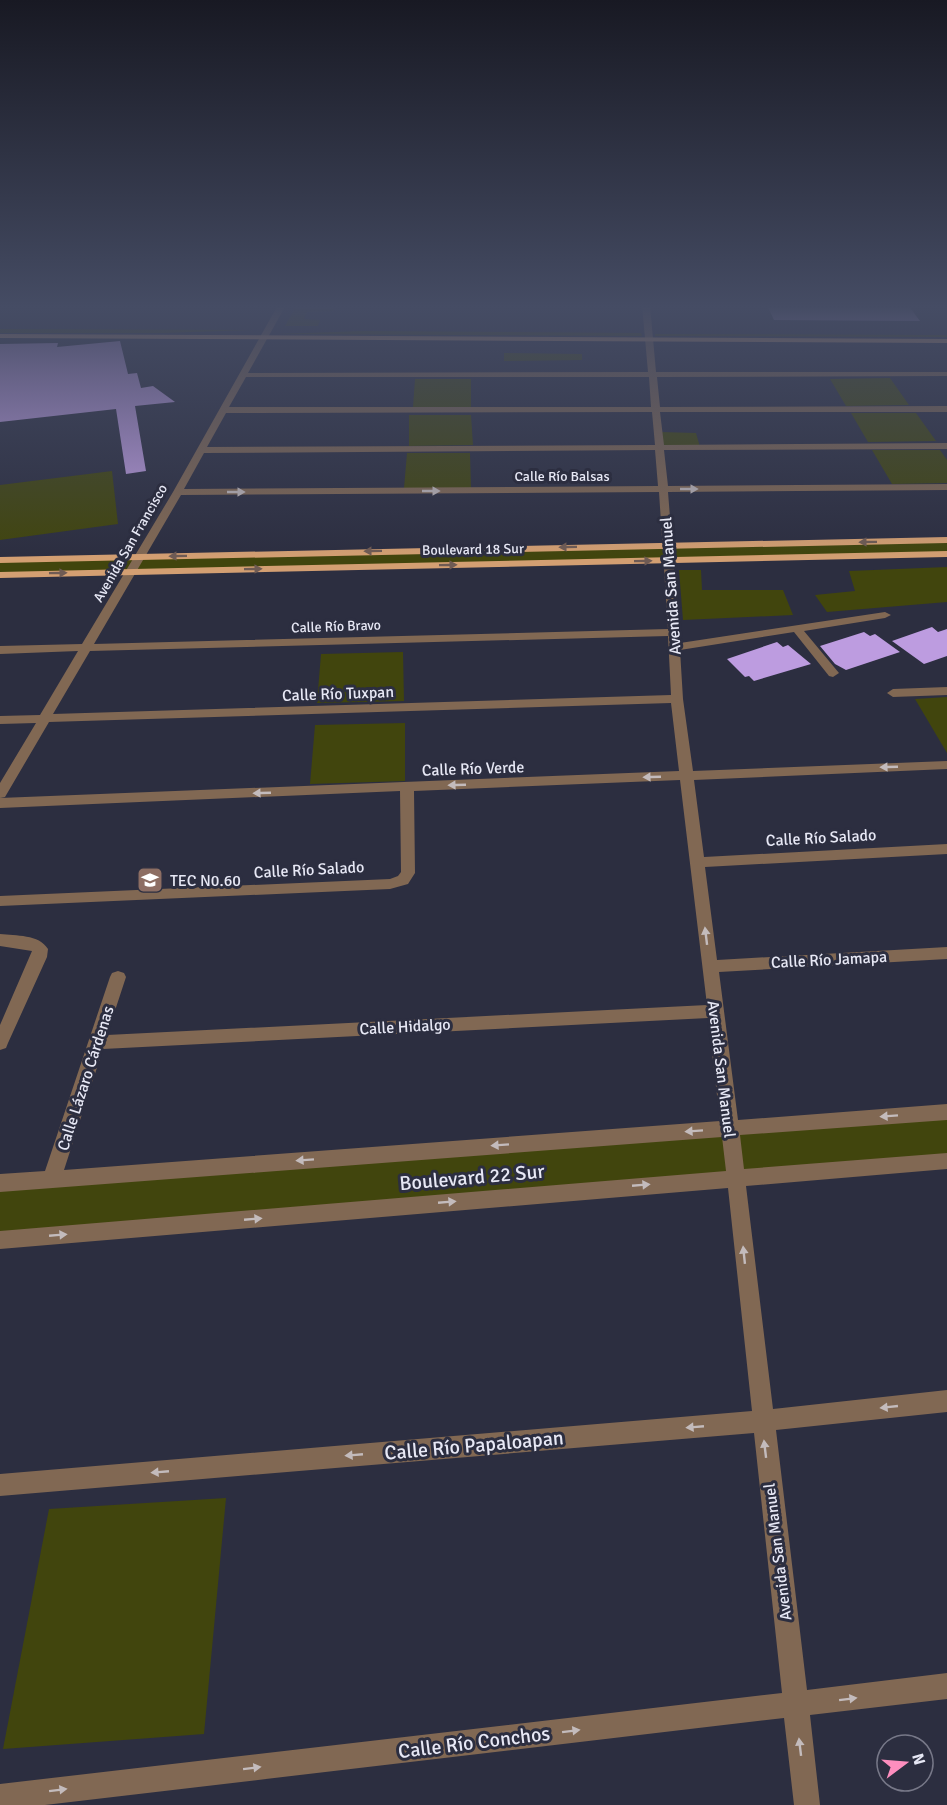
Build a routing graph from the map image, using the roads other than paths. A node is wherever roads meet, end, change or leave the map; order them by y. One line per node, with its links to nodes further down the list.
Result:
1 (234, 389): 4 (street, Avenida San Francisco)
2 (654, 389): 5 (street, Avenida San Manuel)
3 (947, 409): 5 (street)
4 (223, 410): 5 (street); 8 (street, Avenida San Francisco)
5 (656, 410): 6 (street, Avenida San Manuel)
6 (658, 446): 7 (street); 8 (street); 10 (street, Avenida San Manuel)
7 (947, 446)
8 (202, 450): 11 (street, Avenida San Francisco)
9 (947, 487): 10 (street, Calle Río Balsas, one-way to 9)
10 (662, 489): 11 (street, Calle Río Balsas, one-way to 10); 16 (street, Avenida San Manuel)
11 (178, 492): 19 (street, Avenida San Francisco)
12 (947, 540): 13 (main road, Boulevard 18 Sur)
13 (891, 541): 14 (main road, Boulevard 18 Sur, one-way to 14); 18 (main road)
14 (806, 543): 15 (main road, Boulevard 18 Sur); 20 (main road)
15 (741, 544): 16 (main road, Boulevard 18 Sur); 21 (main road)
16 (669, 552): 19 (main road, Boulevard 18 Sur, one-way to 19); 21 (main road, Boulevard 18 Sur); 23 (main road, Boulevard 18 Sur, one-way to 16); 27 (street, Avenida San Manuel)
17 (947, 554): 18 (main road, Boulevard 18 Sur)
18 (899, 555): 20 (main road, Boulevard 18 Sur)
19 (138, 557): 22 (main road, Boulevard 18 Sur); 23 (street, Avenida San Francisco)
20 (813, 558): 21 (main road, Boulevard 18 Sur)
21 (749, 559)
22 (0, 560)
23 (130, 572): 24 (main road, Boulevard 18 Sur, one-way to 23); 28 (street, Avenida San Francisco)
24 (0, 575)
25 (885, 615): 26 (street, Calle Río Bravo)
26 (797, 629): 27 (street, Calle Río Bravo); 30 (street)
27 (673, 640): 28 (street, Calle Río Bravo); 33 (street, Avenida San Manuel)
28 (87, 648): 29 (street, Calle Río Bravo); 34 (street, Avenida San Francisco)
29 (0, 650)
30 (833, 673)
31 (947, 691): 32 (street)
32 (893, 693)
33 (677, 699): 34 (street, Calle Río Tuxpan); 37 (street, Avenida San Manuel)
34 (44, 719): 35 (street, Calle Río Tuxpan); 39 (street, Avenida San Francisco)
35 (0, 720)
36 (947, 765): 37 (street, Calle Río Verde, one-way to 37)
37 (687, 776): 38 (street, Calle Río Verde, one-way to 38); 42 (street, Avenida San Manuel)
38 (407, 787): 40 (street, Calle Río Verde, one-way to 40); 43 (street, Calle Río Salado)
39 (0, 794)
40 (0, 803)
41 (947, 849): 42 (street, Calle Río Salado)
42 (697, 861): 46 (street, Avenida San Manuel, one-way to 42)
43 (0, 902)
44 (0, 940): 50 (street)
45 (947, 952): 46 (street, Calle Río Jamapa)
46 (710, 966): 48 (street, Avenida San Manuel)
47 (118, 977): 49 (street, Calle Lázaro Cárdenas)
48 (714, 1011): 49 (street, Calle Hidalgo); 52 (street, Avenida San Manuel)
49 (97, 1042): 55 (street, Calle Lázaro Cárdenas)
50 (0, 1043)
51 (947, 1112): 52 (street, Boulevard 22 Sur, one-way to 52)
52 (729, 1128): 54 (street, Avenida San Manuel); 55 (street, Boulevard 22 Sur, one-way to 55)
53 (947, 1161): 54 (street, Boulevard 22 Sur)
54 (736, 1177): 57 (street, Boulevard 22 Sur, one-way to 54); 59 (street, Avenida San Manuel, one-way to 54)
55 (51, 1180): 56 (street, Boulevard 22 Sur)
56 (0, 1183)
57 (0, 1240)
58 (947, 1401): 59 (street, Calle Río Papaloapan, one-way to 59)
59 (762, 1421): 60 (street, Calle Río Papaloapan, one-way to 60); 62 (street, Avenida San Manuel, one-way to 59)
60 (0, 1485)
61 (947, 1686): 62 (street, Calle Río Conchos, one-way to 61)
62 (795, 1705): 63 (street, Calle Río Conchos, one-way to 62); 64 (street, Avenida San Manuel, one-way to 62)
63 (0, 1797)
64 (807, 1805)

